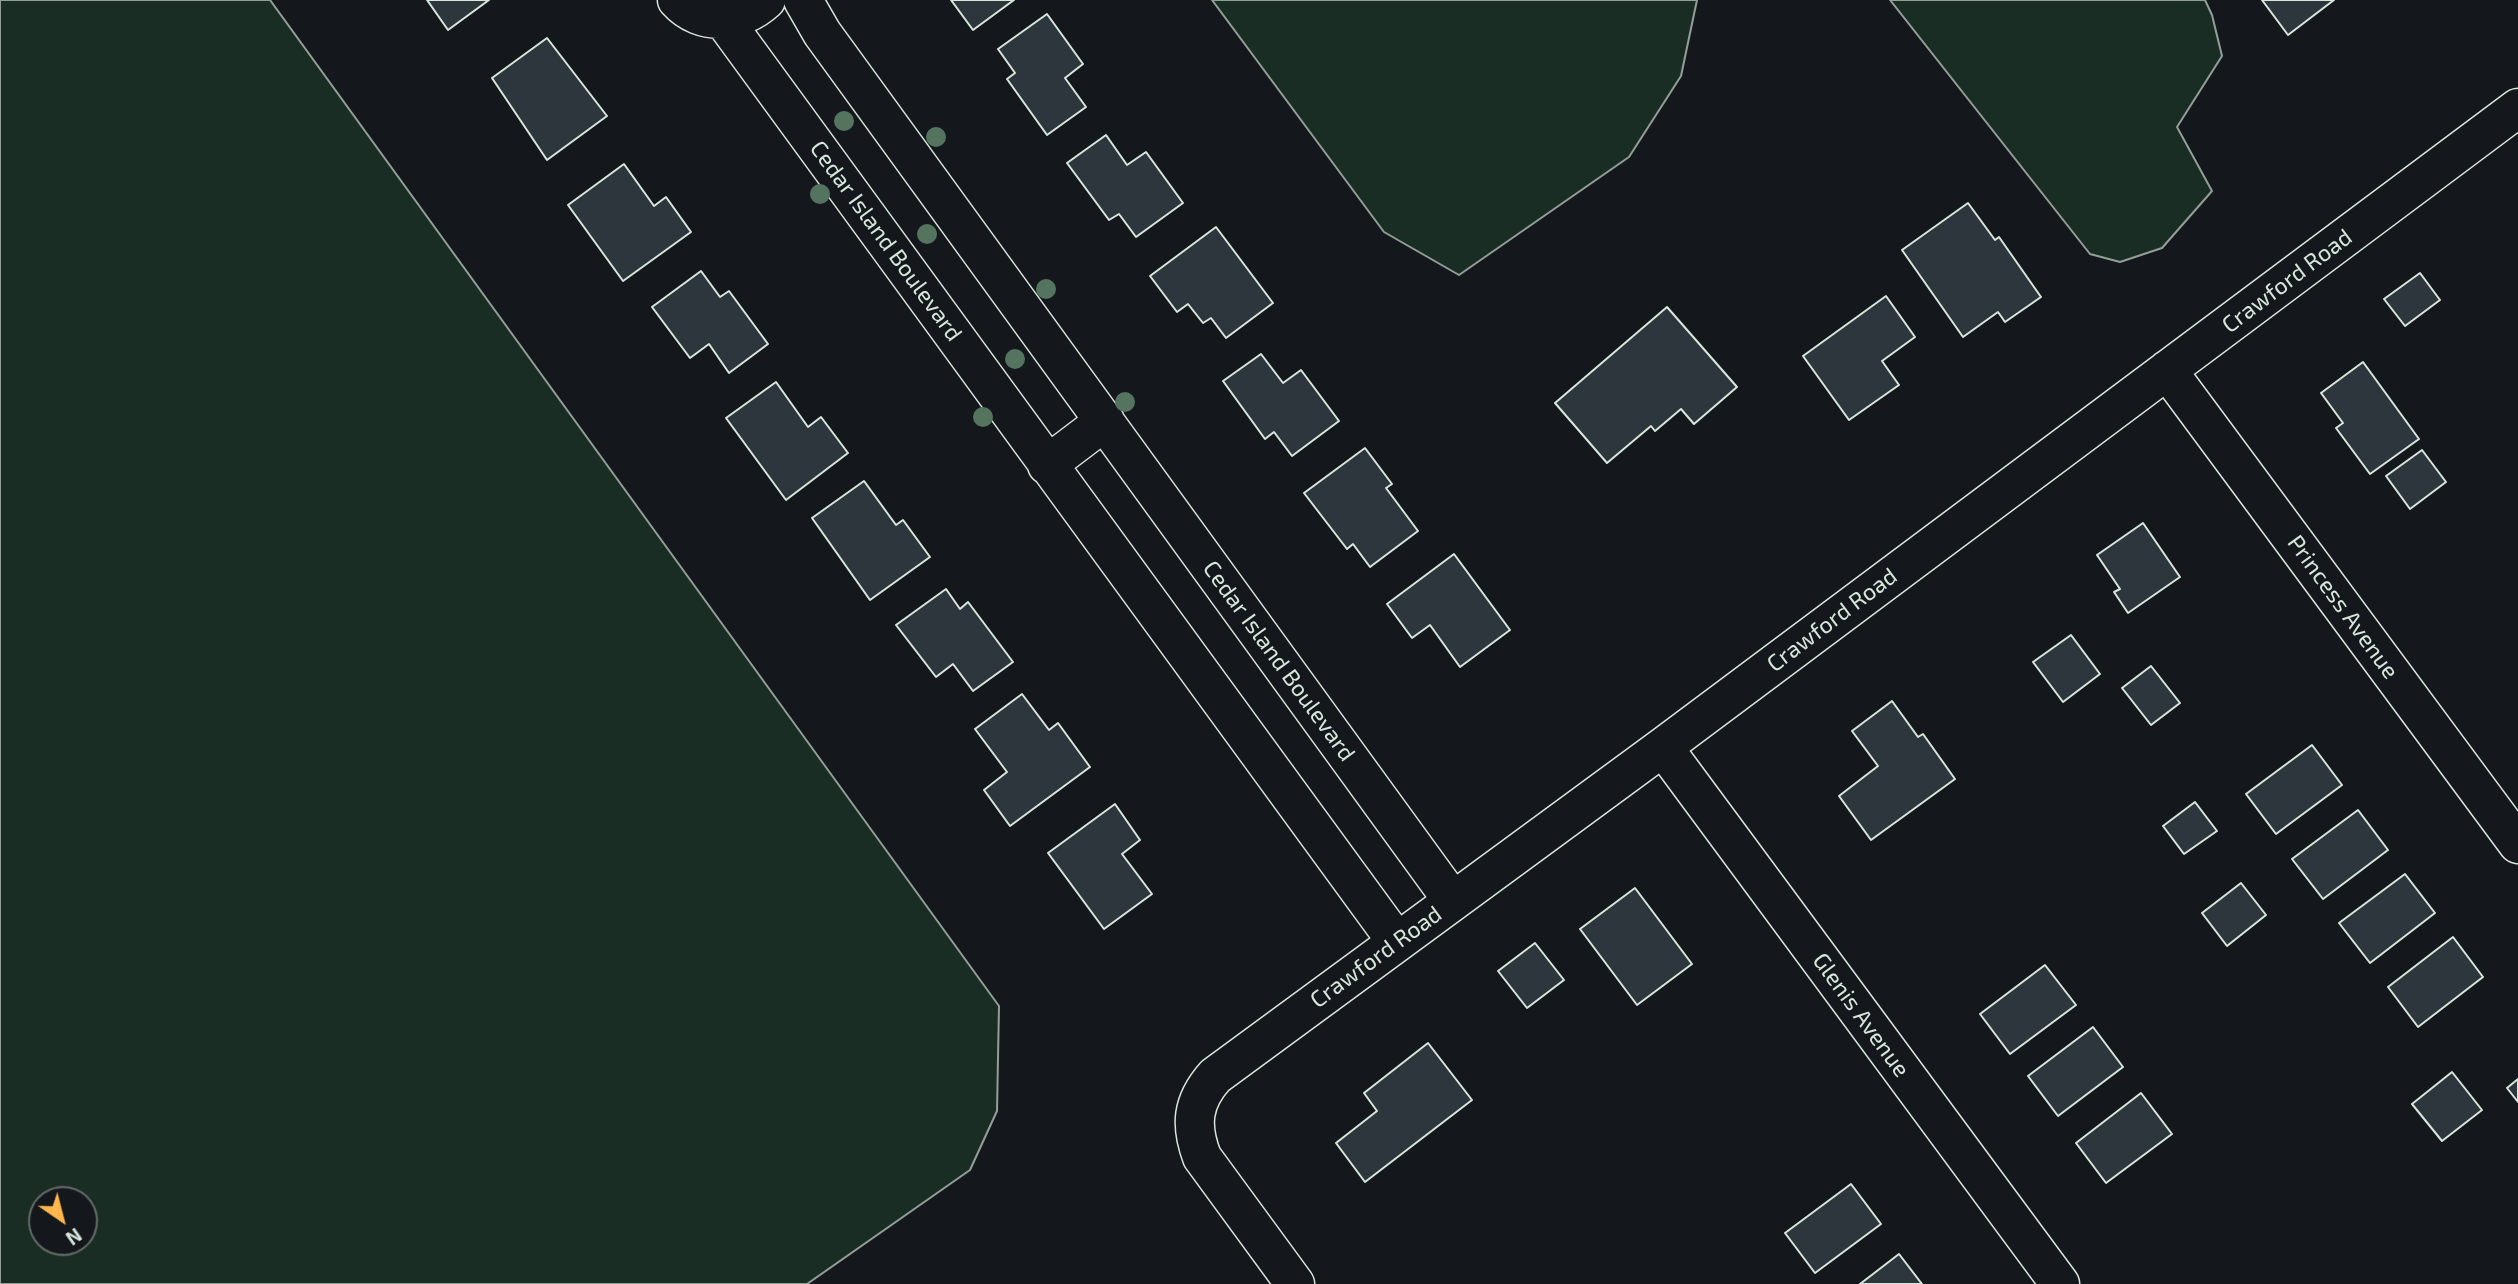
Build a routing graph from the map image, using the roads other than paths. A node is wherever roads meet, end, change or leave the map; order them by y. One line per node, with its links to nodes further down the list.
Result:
1 (677, 0): 4 (street)
2 (766, 0): 4 (street)
3 (803, 0): 7 (street, Cedar Island Boulevard)
4 (723, 19): 8 (street, Cedar Island Boulevard)
5 (2518, 108): 6 (street, Crawford Road)
6 (2167, 370): 9 (street, Crawford Road); 10 (street, Princess Avenue)
7 (1105, 421): 8 (street); 11 (street, Cedar Island Boulevard)
8 (1047, 465): 12 (street, Cedar Island Boulevard)
9 (1663, 747): 11 (street, Crawford Road); 14 (street, Glenis Avenue)
10 (2518, 844)
11 (1453, 901): 12 (street, Crawford Road)
12 (1397, 943): 13 (street, Crawford Road)
13 (1295, 1284)
14 (2060, 1284)

